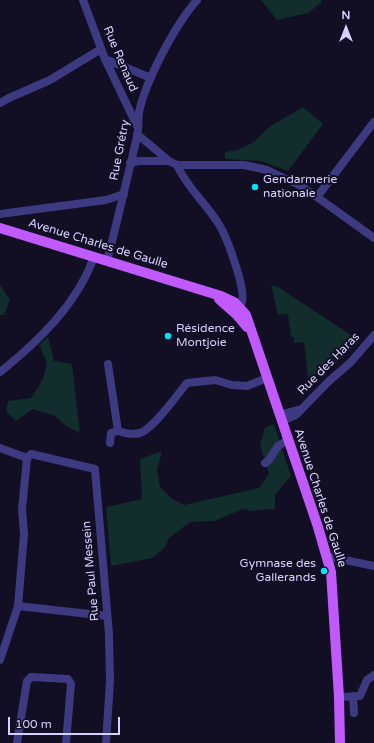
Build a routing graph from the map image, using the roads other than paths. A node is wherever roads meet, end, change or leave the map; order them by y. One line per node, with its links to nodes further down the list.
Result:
1 (84, 0): 3 (street, Rue Renaud)
2 (197, 0): 5 (street, Rue Grétry)
3 (101, 49): 4 (street, Rue Renaud); 6 (street)
4 (105, 59): 5 (street); 8 (street, Rue Renaud)
5 (151, 78): 8 (street, Rue Grétry)
6 (0, 103)
7 (374, 122): 13 (street)
8 (137, 130): 9 (street); 10 (street, Rue Grétry)
9 (168, 161): 10 (street); 11 (street)
10 (130, 162): 12 (street, Rue Grétry)
11 (177, 166): 13 (street); 19 (street)
12 (124, 194): 14 (street, Rue Grétry); 18 (street)
13 (317, 197): 16 (street)
14 (0, 214)
15 (0, 228): 17 (main road, Avenue Charles de Gaulle)
16 (374, 238)
17 (94, 257): 18 (main road, Avenue Charles de Gaulle); 22 (street)
18 (107, 261): 19 (main road, Avenue Charles de Gaulle)
19 (237, 310): 23 (main road, Avenue Charles de Gaulle)
20 (374, 335): 24 (street, Rue des Haras)
21 (108, 364): 25 (street)
22 (0, 372)
23 (267, 378): 24 (main road, Avenue Charles de Gaulle); 25 (street)
24 (280, 418): 26 (main road, Avenue Charles de Gaulle)
25 (118, 431): 27 (street)
26 (288, 440): 30 (street); 31 (main road, Avenue Charles de Gaulle)
27 (110, 443)
28 (0, 448): 29 (street)
29 (27, 458): 33 (street); 34 (street, Rue Paul Messein)
30 (265, 463)
31 (328, 558): 32 (street); 38 (main road, Avenue Charles de Gaulle)
32 (374, 566)
33 (18, 606): 34 (street); 35 (street)
34 (107, 616): 42 (street, Rue Paul Messein)
35 (0, 660)
36 (374, 675): 37 (street)
37 (354, 696): 38 (street); 39 (street)
38 (339, 697): 43 (main road, Avenue Charles de Gaulle)
39 (354, 713)
40 (17, 743): 41 (street)
41 (66, 743)
42 (106, 743)
43 (340, 743)

